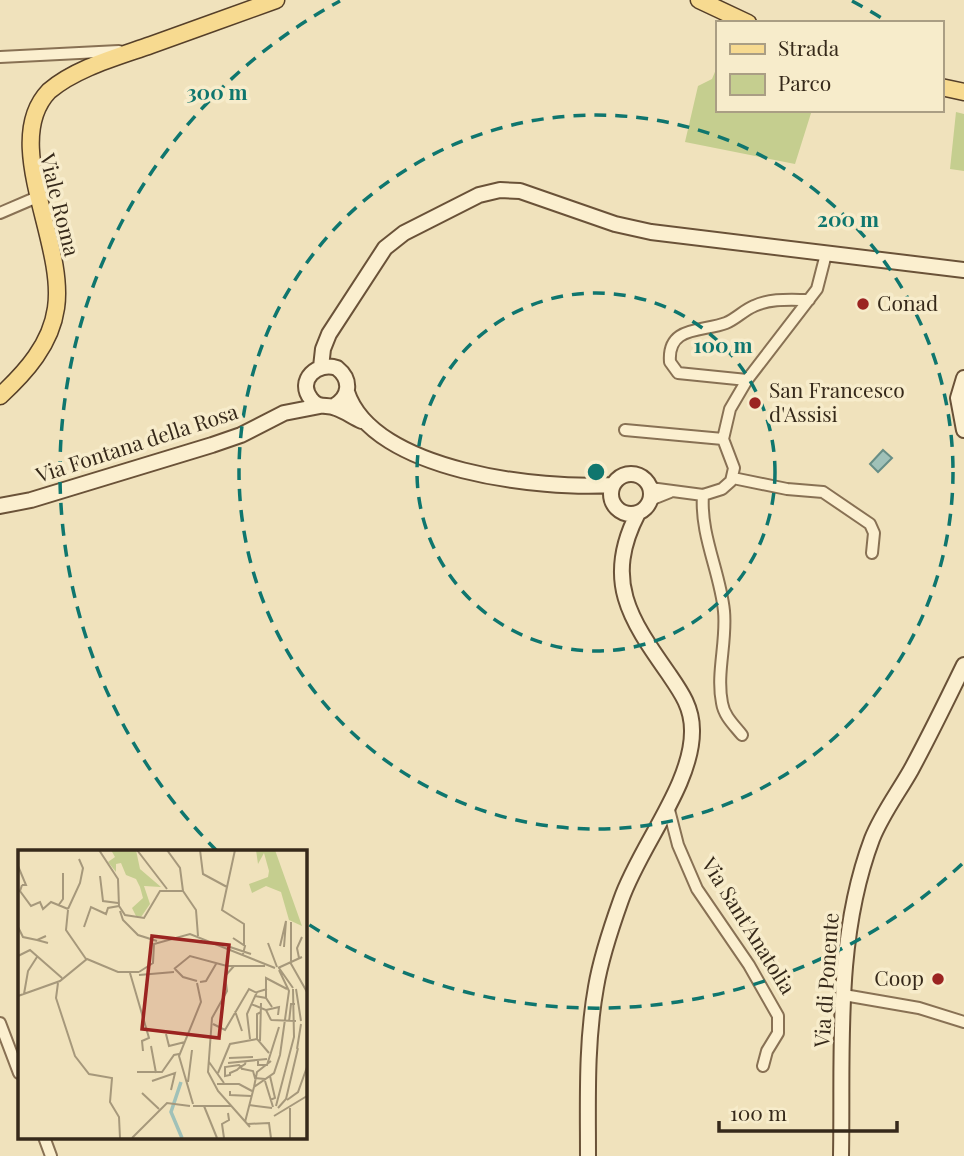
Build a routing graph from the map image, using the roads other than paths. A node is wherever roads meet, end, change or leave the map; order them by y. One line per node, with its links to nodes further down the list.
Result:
1 (276, 0): 4 (main road, Viale Roma)
2 (699, 0): 3 (main road)
3 (744, 21)
4 (140, 49): 5 (street); 8 (main road, Viale Roma)
5 (0, 57)
6 (943, 87): 7 (main road)
7 (964, 92)
8 (35, 198): 9 (street); 20 (main road, Viale Roma)
9 (0, 214)
10 (826, 254): 11 (main road); 12 (street); 13 (main road)
11 (964, 270)
12 (809, 300): 18 (street); 18 (street)
13 (339, 321): 14 (main road); 15 (main road)
14 (321, 366): 15 (main road); 17 (main road)
15 (337, 368): 19 (main road)
16 (964, 378): 25 (main road)
17 (307, 379): 21 (main road); 22 (main road, Via Fontana della Rosa)
18 (747, 380): 26 (street)
19 (347, 392): 21 (main road); 23 (main road)
20 (0, 396)
21 (327, 406): 22 (main road, Via Fontana della Rosa); 23 (main road)
22 (284, 413): 31 (main road, Via Fontana della Rosa)
23 (366, 423): 30 (main road)
24 (625, 430): 26 (street)
25 (964, 430)
26 (723, 439): 27 (street)
27 (733, 478): 29 (street); 33 (street)
28 (650, 494): 29 (street); 30 (main road); 32 (main road)
29 (703, 495): 36 (street)
30 (615, 498): 32 (main road); 34 (main road)
31 (0, 506)
32 (638, 513): 34 (main road)
33 (872, 553)
34 (623, 555): 37 (main road)
35 (964, 665): 38 (main road, Via di Ponente)
36 (742, 735)
37 (668, 806): 41 (street, Via Sant'Anatolia); 45 (main road)
38 (844, 995): 39 (street); 46 (main road, Via di Ponente)
39 (964, 1022)
40 (0, 1023): 42 (street)
41 (764, 1066)
42 (18, 1070)
43 (44, 1138): 44 (street)
44 (51, 1156)
45 (589, 1156)
46 (841, 1156)

